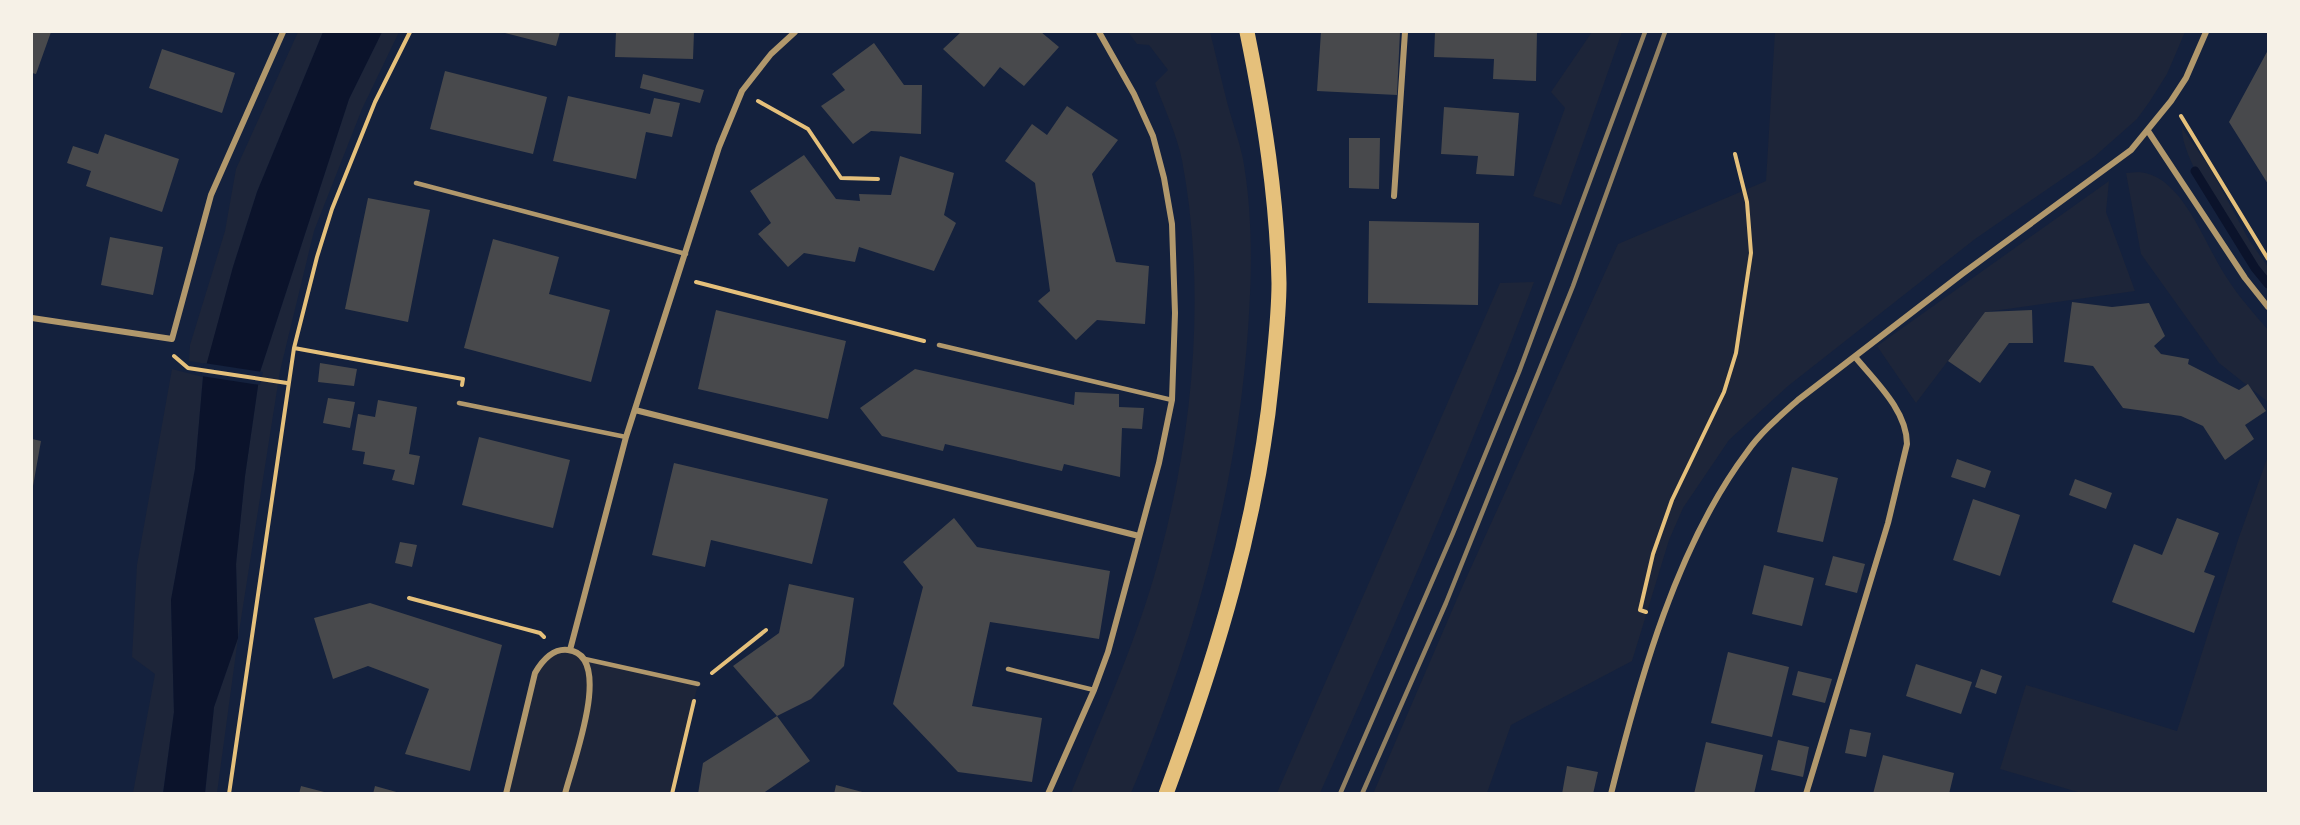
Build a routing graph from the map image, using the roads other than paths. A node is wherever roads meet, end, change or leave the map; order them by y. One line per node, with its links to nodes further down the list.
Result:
1 (282, 32): 12 (street)
2 (795, 32): 10 (street)
3 (1099, 32): 15 (street)
4 (1247, 32): 28 (main road)
5 (1405, 32): 9 (street)
6 (2206, 32): 7 (street)
7 (2148, 131): 11 (street); 14 (street)
8 (416, 183): 10 (lane)
9 (1394, 195)
10 (686, 254): 17 (street)
11 (2268, 307)
12 (32, 318)
13 (939, 345): 15 (lane)
14 (1856, 357): 29 (street); 30 (street)
15 (1172, 400): 19 (street)
16 (459, 404): 18 (lane)
17 (634, 410): 18 (street); 19 (street)
18 (626, 437): 20 (street)
19 (1139, 536): 24 (street)
20 (570, 650): 21 (street); 25 (street)
21 (585, 659): 23 (lane); 26 (street)
22 (1008, 669): 24 (lane)
23 (698, 684)
24 (1094, 690): 27 (street)
25 (506, 794)
26 (565, 794)
27 (1048, 794)
28 (1166, 794)
29 (1611, 794)
30 (1806, 794)

